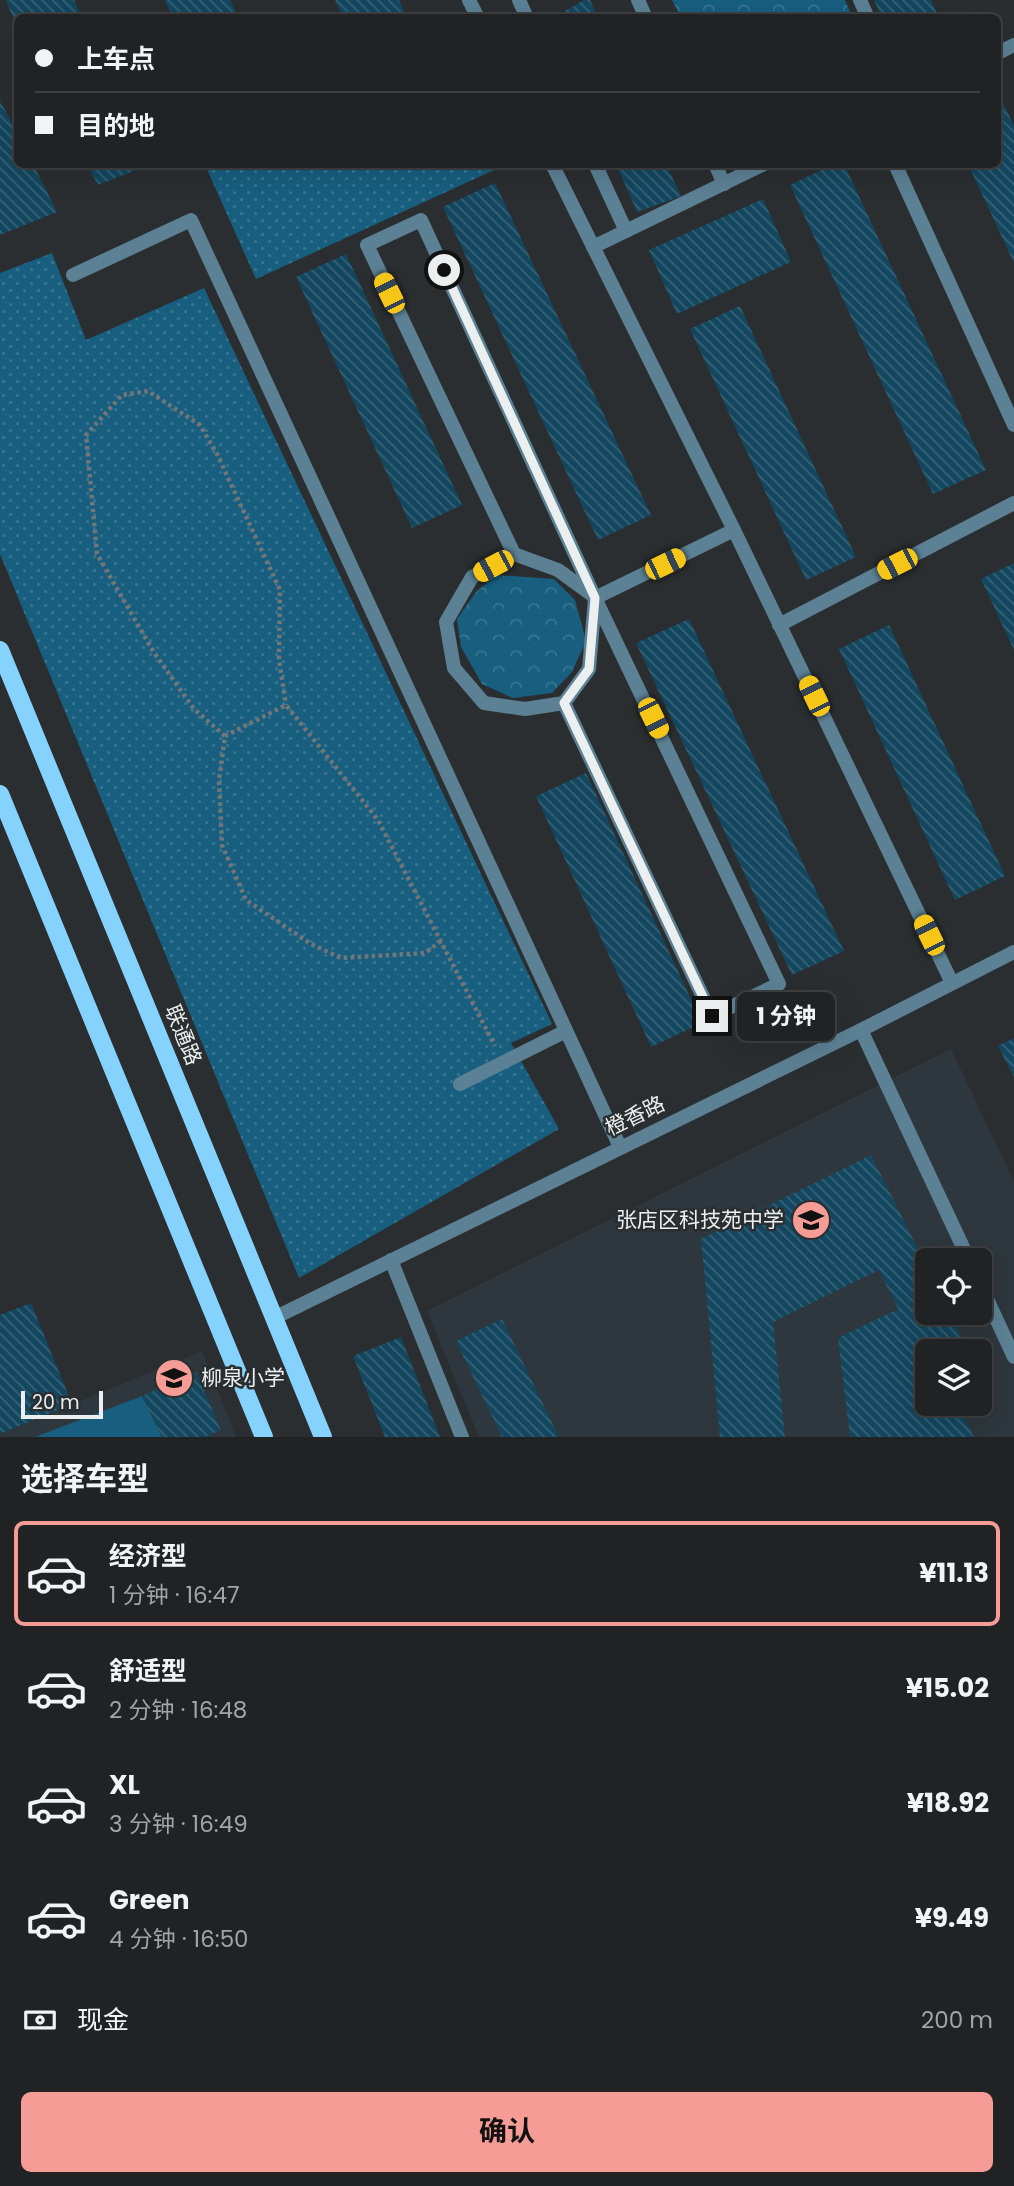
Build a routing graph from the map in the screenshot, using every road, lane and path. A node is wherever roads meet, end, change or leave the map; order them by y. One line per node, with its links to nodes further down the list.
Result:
1 (554, 168): 8 (street)
2 (597, 168): 7 (street)
3 (717, 168): 6 (street)
4 (756, 168): 6 (street)
5 (897, 168): 10 (street)
6 (724, 184): 7 (street)
7 (626, 231): 8 (street)
8 (593, 247): 12 (street)
9 (73, 275): 25 (street)
10 (1014, 425)
11 (1014, 503): 15 (street)
12 (734, 530): 14 (street); 15 (street)
13 (514, 555): 14 (street); 14 (street); 17 (street)
14 (595, 598): 17 (street); 17 (street)
15 (779, 625): 23 (street)
16 (0, 650): 32 (main road, 联通路)
17 (564, 703)
18 (286, 705): 19 (path); 19 (path); 21 (path)
19 (225, 736): 21 (path)
20 (0, 794): 34 (main road)
21 (441, 941): 26 (path)
22 (1014, 952): 23 (street, 橙香路)
23 (952, 983): 24 (street, 橙香路)
24 (861, 1030): 28 (street, 橙香路); 29 (street)
25 (566, 1031): 26 (street); 28 (street)
26 (503, 1062): 27 (street)
27 (460, 1084)
28 (620, 1147): 30 (street, 橙香路)
29 (963, 1248)
30 (391, 1260): 32 (street, 橙香路); 36 (street)
31 (992, 1310): 33 (street)
32 (274, 1318): 35 (main road, 联通路)
33 (1014, 1357)
34 (264, 1437)
35 (323, 1437)
36 (462, 1437)

